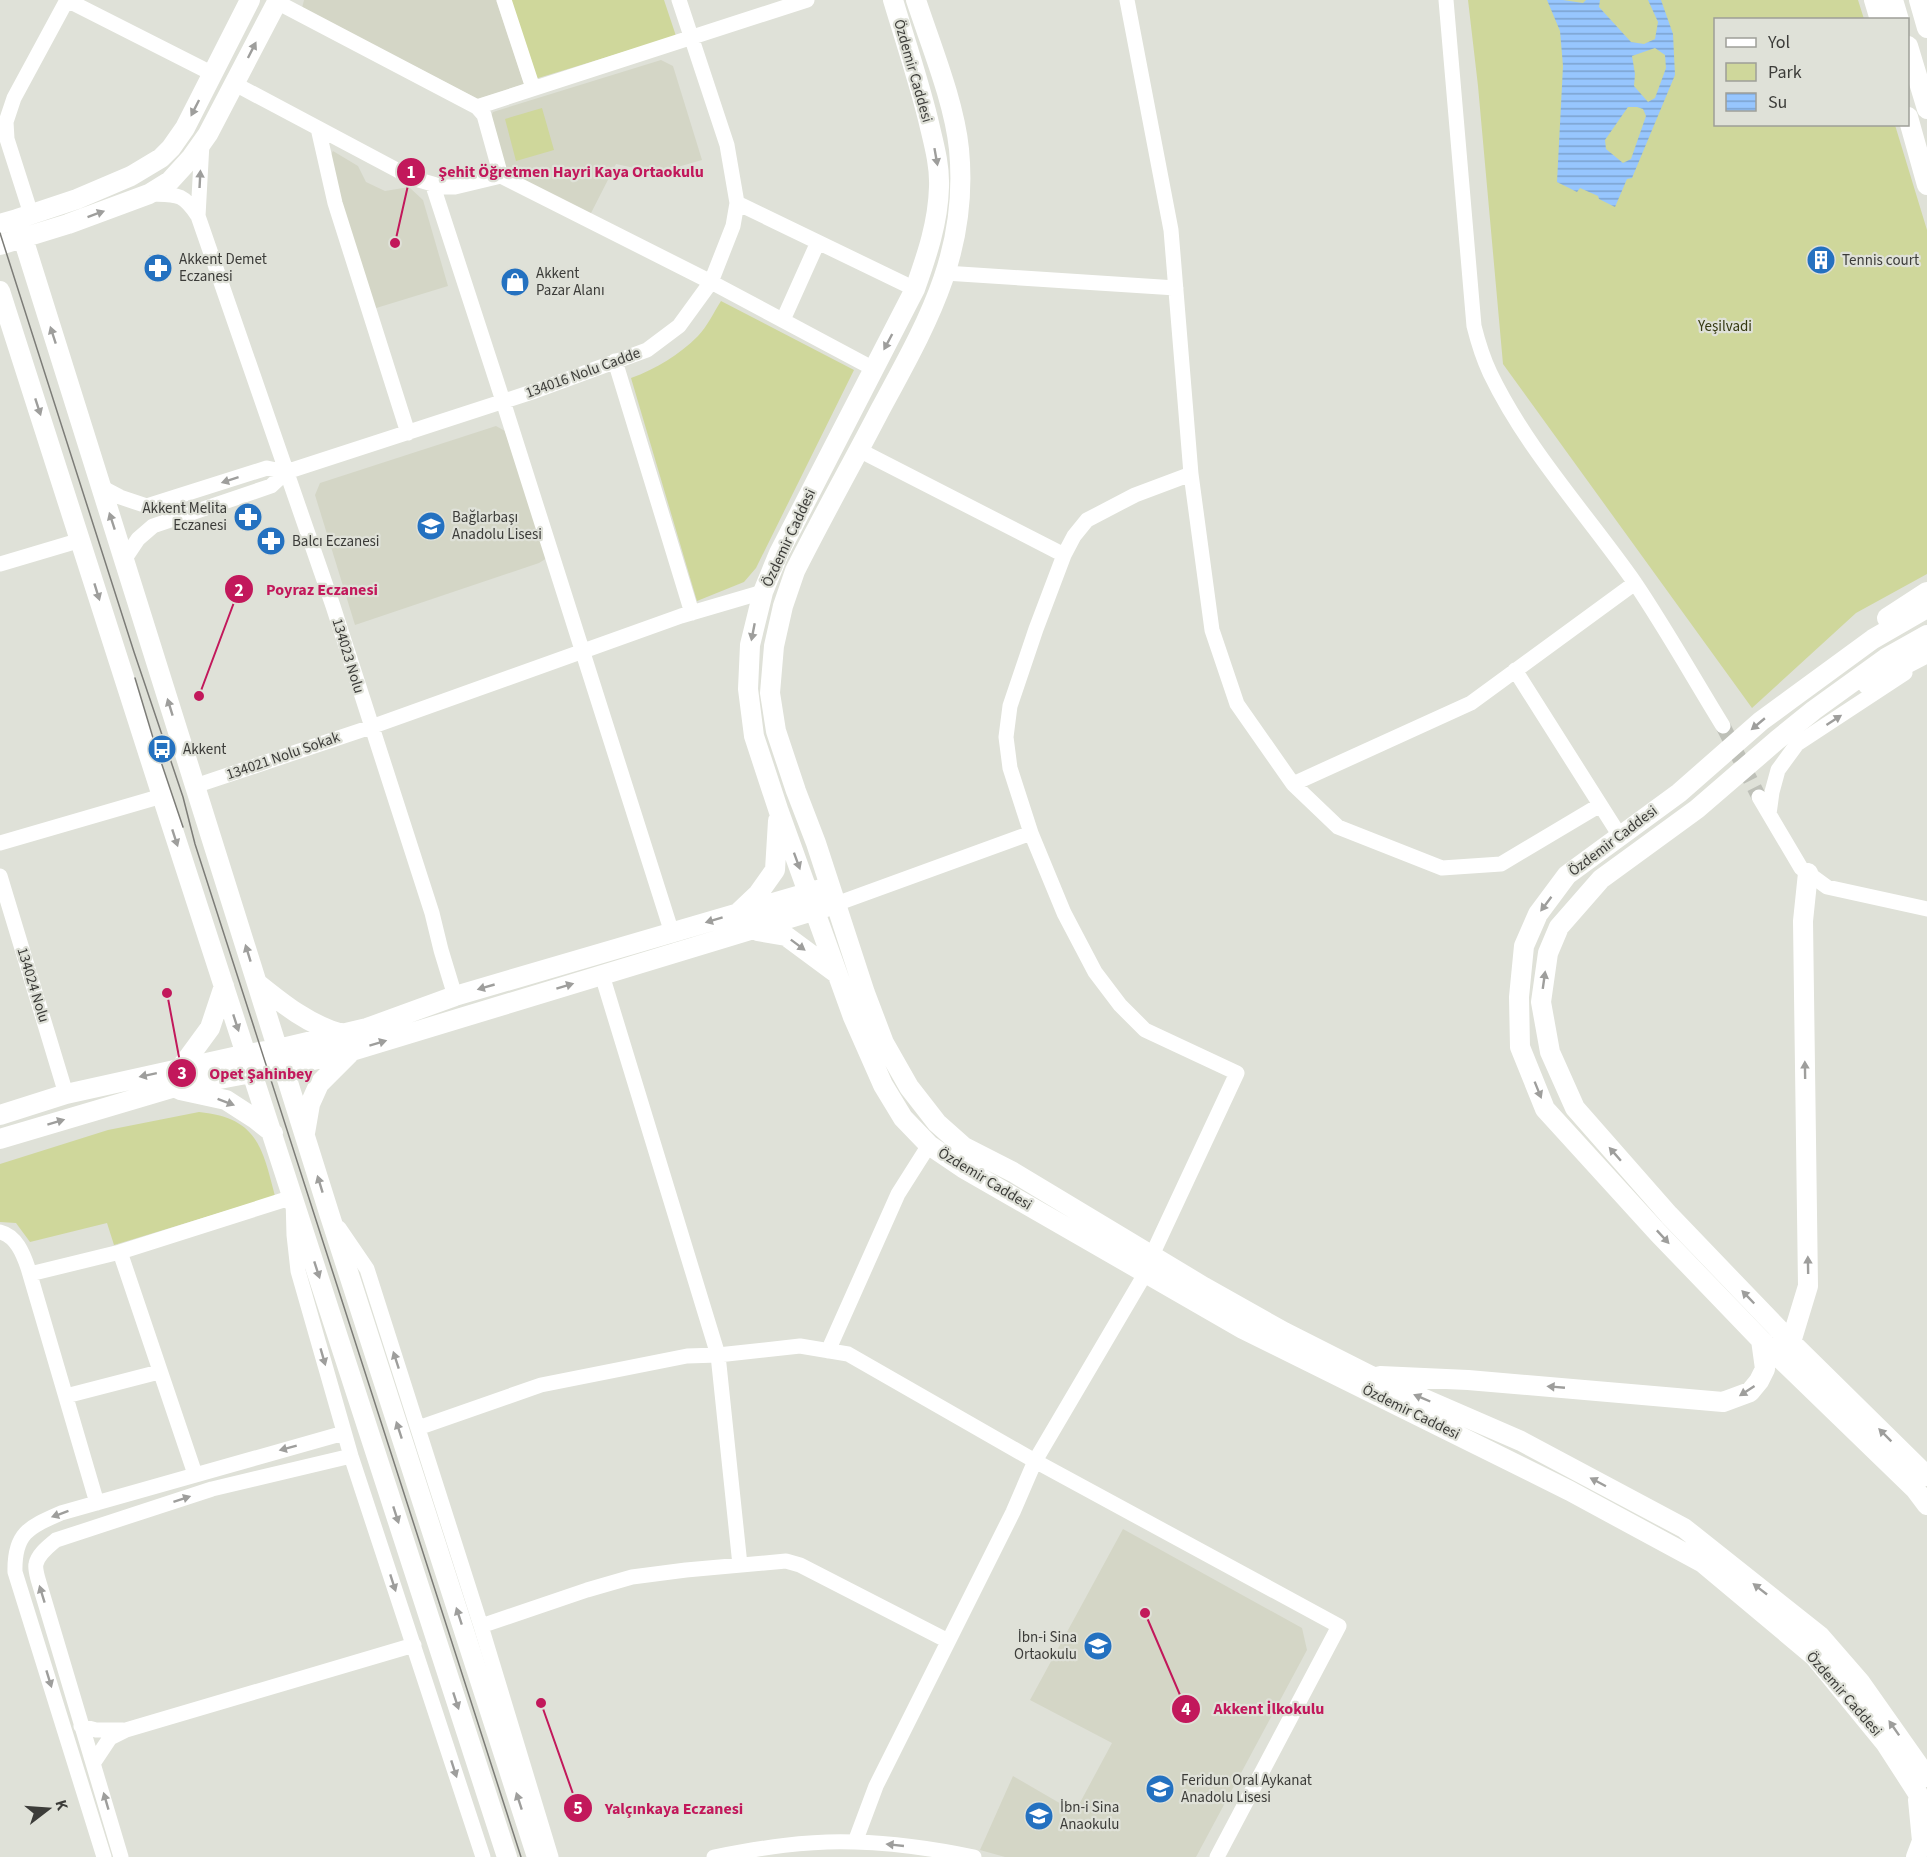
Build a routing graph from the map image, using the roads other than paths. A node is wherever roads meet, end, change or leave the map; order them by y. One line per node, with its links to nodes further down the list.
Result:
1 (67, 0): 19 (street); 33 (street)
2 (250, 0): 19 (main road)
3 (504, 0): 21 (street)
4 (679, 0): 17 (street, 134016 Nolu Cadde)
5 (807, 0): 17 (street)
6 (892, 0): 41 (main road, Özdemir Caddesi, one-way to 41)
7 (916, 0): 37 (main road, Özdemir Caddesi)
8 (1127, 0): 40 (street)
9 (1446, 0): 56 (street)
10 (1874, 0): 14 (main road)
11 (1893, 0): 15 (main road)
12 (1919, 0): 16 (main road)
13 (277, 1): 20 (main road, one-way to 13); 22 (street)
14 (1879, 18)
15 (1898, 18)
16 (1927, 28)
17 (693, 38): 21 (street); 31 (street, 134016 Nolu Cadde)
18 (1909, 49): 23 (main road)
19 (213, 74): 33 (main road, one-way to 33)
20 (235, 84): 25 (street); 26 (main road)
21 (533, 88): 22 (street)
22 (477, 108): 27 (street)
23 (1927, 109)
24 (1909, 121): 28 (main road)
25 (318, 128): 29 (street); 47 (street)
26 (202, 143): 30 (main road); 32 (street, one-way to 26)
27 (501, 176): 29 (street); 38 (street)
28 (1927, 185)
29 (433, 186): 46 (street)
30 (149, 194): 32 (street); 34 (main road, one-way to 30)
31 (737, 203): 35 (street); 38 (street, 134016 Nolu Cadde)
32 (198, 216): 49 (street, 134023 Nolu)
33 (18, 223): 34 (main road); 36 (main road); 39 (main road)
34 (68, 224): 39 (main road)
35 (818, 242): 41 (street); 43 (street)
36 (0, 245)
37 (945, 273): 40 (street); 48 (main road, Özdemir Caddesi)
38 (711, 282): 43 (street); 44 (street, 134016 Nolu Cadde)
39 (37, 284): 51 (main road, one-way to 39)
40 (1176, 288): 50 (street)
41 (915, 289): 45 (main road, Özdemir Caddesi, one-way to 45)
42 (0, 291): 52 (main road, one-way to 52)
43 (783, 320): 45 (street)
44 (615, 361): 46 (street, 134016 Nolu Cadde); 60 (street)
45 (874, 369): 57 (main road, Özdemir Caddesi)
46 (504, 401): 47 (street, 134016 Nolu Cadde); 62 (street)
47 (408, 433): 49 (street, 134016 Nolu Cadde)
48 (859, 450): 53 (street); 82 (main road, Özdemir Caddesi)
49 (286, 472): 51 (street, one-way to 51); 54 (street); 68 (street, 134023 Nolu)
50 (1191, 474): 53 (street); 70 (street)
51 (101, 487): 54 (main road, one-way to 51)
52 (81, 540): 55 (street); 72 (main road, one-way to 72)
53 (1064, 555): 77 (street)
54 (124, 560): 71 (main road, one-way to 54)
55 (0, 564)
56 (1635, 583): 65 (street); 69 (street)
57 (763, 592): 60 (street, 134021 Nolu Sokak); 75 (main road, Özdemir Caddesi, one-way to 75)
58 (1927, 592): 66 (main road)
59 (1927, 608): 66 (main road, Özdemir Caddesi)
60 (692, 613): 62 (street, 134021 Nolu Sokak)
61 (1927, 635): 67 (main road, Özdemir Caddesi)
62 (582, 650): 68 (street, 134021 Nolu Sokak); 87 (street)
63 (1927, 654): 67 (main road)
64 (1927, 659): 76 (street, one-way to 64)
65 (1515, 670): 70 (street); 74 (street)
66 (1791, 699): 78 (main road, Özdemir Caddesi, one-way to 78)
67 (1814, 710): 111 (main road, Özdemir Caddesi, one-way to 67)
68 (371, 726): 71 (street, 134021 Nolu Sokak); 92 (street, 134023 Nolu)
69 (1723, 726)
70 (1293, 784): 74 (street)
71 (195, 786): 90 (main road, one-way to 71)
72 (162, 796): 79 (street); 91 (main road, one-way to 91)
73 (1759, 797): 76 (street)
74 (1600, 805): 78 (street)
75 (779, 812): 83 (main road, Özdemir Caddesi, one-way to 83); 85 (main road)
76 (1769, 814): 80 (street)
77 (1031, 833): 82 (street); 108 (street)
78 (1620, 836): 110 (main road, Özdemir Caddesi, one-way to 110)
79 (0, 843)
80 (1808, 873): 84 (street); 111 (main road, one-way to 80)
81 (0, 876): 98 (street, 134024 Nolu)
82 (833, 895): 83 (main road); 108 (main road, Özdemir Caddesi)
83 (811, 902): 85 (main road); 86 (main road); 88 (main road, Özdemir Caddesi)
84 (1927, 909)
85 (740, 912): 87 (main road, one-way to 87)
86 (754, 930): 88 (main road, one-way to 88); 89 (main road)
87 (672, 933): 92 (main road, one-way to 92)
88 (836, 973): 103 (main road, Özdemir Caddesi)
89 (602, 975): 93 (main road, one-way to 89); 113 (street)
90 (257, 983): 93 (main road); 94 (main road)
91 (224, 986): 95 (main road, one-way to 95); 96 (main road)
92 (455, 996): 93 (main road)
93 (347, 1042): 94 (main road); 101 (main road)
94 (280, 1058): 95 (main road); 101 (main road)
95 (249, 1063): 96 (main road); 97 (main road); 100 (main road)
96 (180, 1069): 98 (main road, one-way to 98)
97 (172, 1088): 100 (main road, one-way to 100); 102 (main road, one-way to 97)
98 (66, 1094): 99 (main road)
99 (0, 1115)
100 (273, 1134): 104 (main road)
101 (305, 1135): 105 (main road, one-way to 101)
102 (0, 1139)
103 (929, 1145): 108 (main road, Özdemir Caddesi); 112 (street)
104 (293, 1197): 107 (street); 118 (street, one-way to 118); 141 (main road, one-way to 141)
105 (330, 1216): 117 (street, one-way to 105); 142 (main road, one-way to 105)
106 (0, 1232): 109 (street)
107 (120, 1252): 109 (street); 114 (street)
108 (1148, 1264): 115 (main road, Özdemir Caddesi); 122 (street); 135 (main road, Özdemir Caddesi)
109 (30, 1274): 116 (street)
110 (1761, 1340): 115 (main road, one-way to 115); 126 (main road, Özdemir Caddesi)
111 (1791, 1342): 124 (main road, Özdemir Caddesi, one-way to 111)
112 (828, 1351): 113 (street); 122 (street)
113 (718, 1355): 117 (street); 128 (street)
114 (159, 1372): 116 (street); 123 (street)
115 (1369, 1375): 135 (main road, Özdemir Caddesi, one-way to 115)
116 (66, 1396): 125 (street)
117 (418, 1428): 129 (street)
118 (344, 1433): 119 (street); 120 (street)
119 (326, 1438): 121 (street); 123 (street, one-way to 123)
120 (351, 1456): 121 (street); 131 (street, one-way to 131)
121 (332, 1460): 132 (street, one-way to 121)
122 (1035, 1461): 130 (street); 146 (street)
123 (195, 1474): 125 (street)
124 (1927, 1476)
125 (97, 1503): 127 (street, one-way to 127)
126 (1927, 1505)
127 (7, 1557): 138 (street, one-way to 138)
128 (740, 1565): 129 (street); 130 (street)
129 (481, 1626): 143 (street)
130 (948, 1641): 137 (street)
131 (414, 1645): 133 (street); 140 (street, one-way to 140)
132 (81, 1726): 133 (street); 134 (street)
133 (126, 1730): 134 (street)
134 (94, 1762): 139 (street, one-way to 134)
135 (1922, 1784): 136 (main road, Özdemir Caddesi); 147 (main road)
136 (1927, 1813)
137 (855, 1842): 144 (street); 145 (street, one-way to 137)
138 (104, 1857)
139 (122, 1857)
140 (483, 1857)
141 (507, 1857)
142 (537, 1857)
143 (551, 1857)
144 (714, 1857)
145 (974, 1857)
146 (1217, 1857)
147 (1916, 1857)

